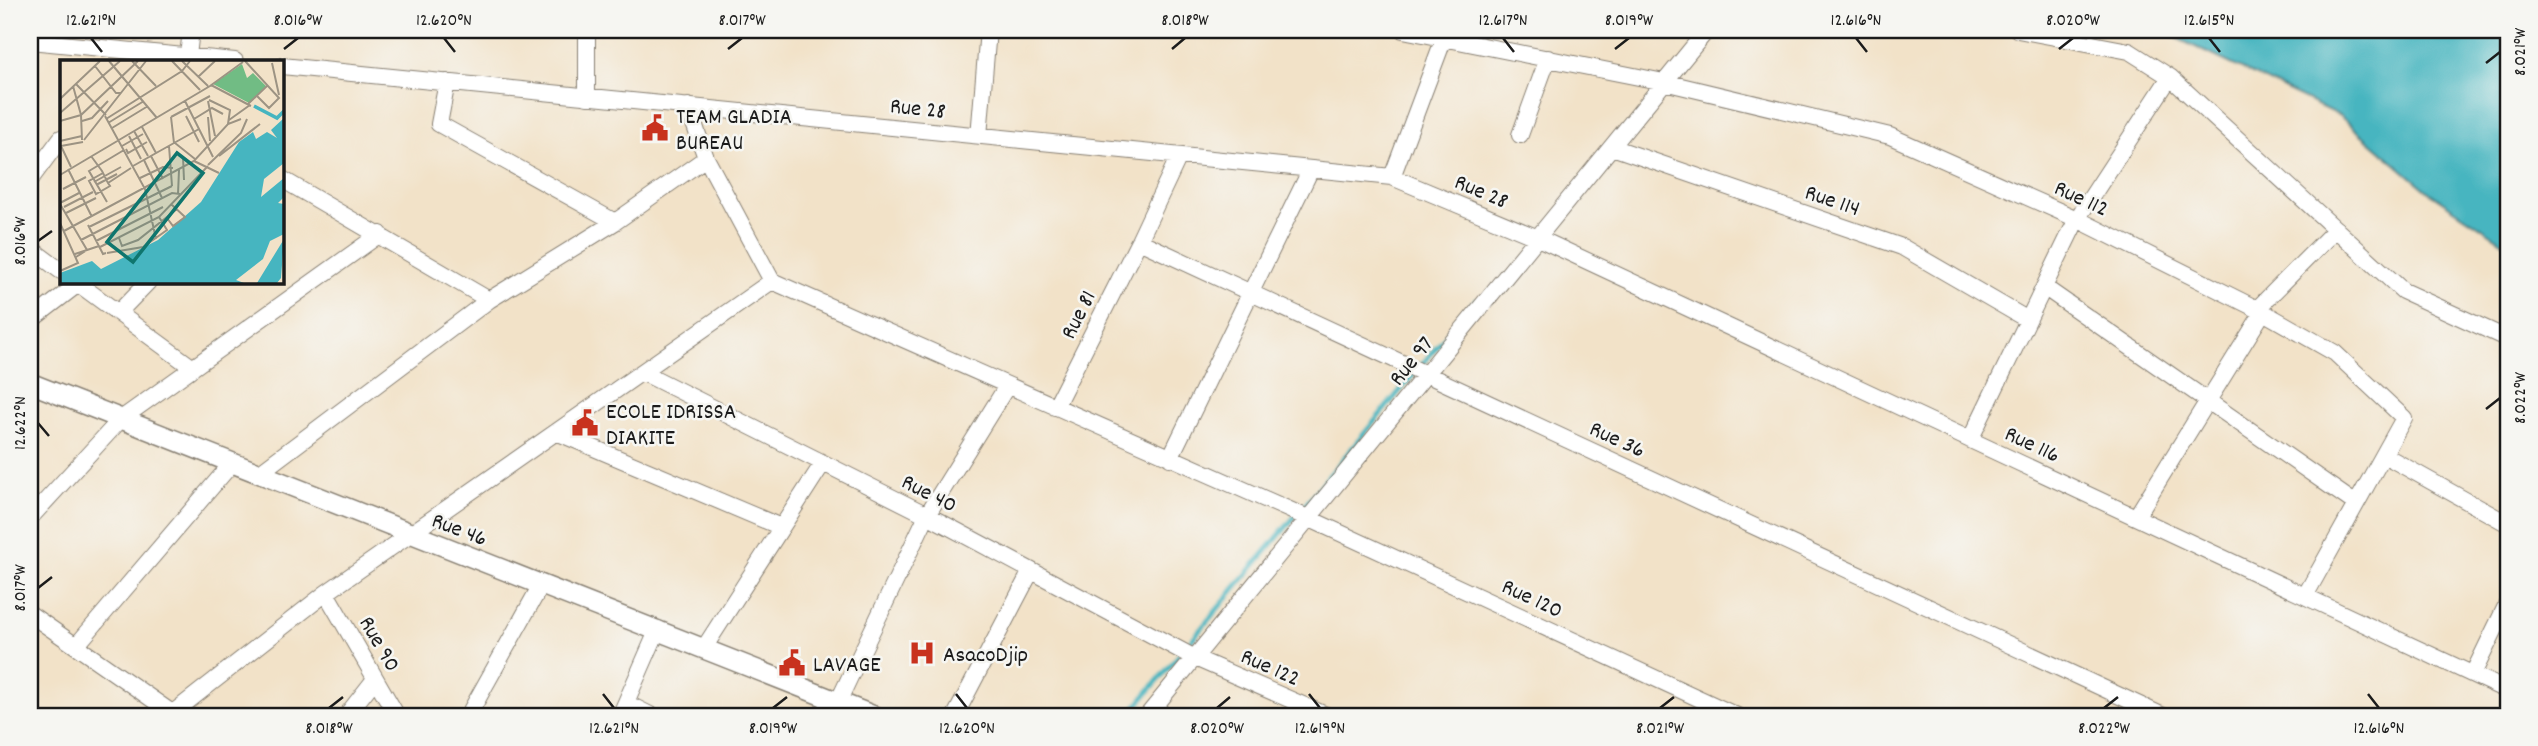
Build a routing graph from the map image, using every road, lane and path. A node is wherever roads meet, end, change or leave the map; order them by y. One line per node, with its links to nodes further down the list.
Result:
1 (191, 30): 10 (street)
2 (587, 30): 17 (street)
3 (988, 30): 20 (street)
4 (1403, 30): 7 (street, Rue 112)
5 (1707, 30): 16 (street, Rue 97)
6 (2018, 30): 14 (street)
7 (1445, 34): 11 (street, Rue 112); 26 (street)
8 (30, 40): 9 (street)
9 (123, 56): 10 (street)
10 (188, 57): 12 (street)
11 (1548, 58): 16 (street, Rue 112); 19 (street)
12 (223, 60)
13 (284, 66): 15 (street, Rue 28)
14 (2170, 77): 29 (street); 31 (street)
15 (447, 82): 17 (street, Rue 28); 30 (street)
16 (1664, 82): 22 (street, Rue 97); 29 (street, Rue 112)
17 (587, 97): 18 (street, Rue 28)
18 (688, 106): 20 (street, Rue 28); 24 (street)
19 (1520, 135)
20 (979, 136): 23 (street, Rue 28)
21 (60, 139): 27 (street)
22 (1612, 146): 33 (street, Rue 97); 46 (street, Rue 114)
23 (1179, 156): 25 (street, Rue 28); 34 (street)
24 (705, 158): 30 (street); 37 (street)
25 (1311, 169): 26 (street, Rue 28); 42 (street)
26 (1392, 177): 33 (street, Rue 28)
27 (30, 180)
28 (284, 180): 32 (street)
29 (2077, 219): 41 (street); 44 (street, Rue 112)
30 (615, 222): 43 (street)
31 (2336, 229): 44 (street); 48 (street)
32 (380, 234): 43 (street); 49 (street)
33 (1538, 237): 51 (street, Rue 97); 58 (street, Rue 116)
34 (1139, 241): 42 (street, Rue 36); 55 (street, Rue 81)
35 (30, 248): 36 (street)
36 (60, 270)
37 (772, 281): 50 (street); 53 (street, Rue 120)
38 (76, 284): 47 (street)
39 (78, 284): 45 (street)
40 (146, 284): 45 (street)
41 (2045, 287): 46 (street); 54 (street)
42 (1252, 294): 51 (street, Rue 36); 60 (street)
43 (489, 300): 63 (street)
44 (2260, 311): 54 (street); 59 (street, Rue 112)
45 (118, 313): 49 (street)
46 (2028, 320): 58 (street)
47 (30, 321)
48 (2508, 339)
49 (193, 368): 56 (street)
50 (642, 372): 57 (street); 62 (street, Rue 40)
51 (1427, 375): 68 (street, Rue 97); 98 (street, Rue 36)
52 (30, 383): 56 (street, Rue 46)
53 (1007, 386): 55 (street, Rue 120); 65 (street)
54 (2208, 400): 64 (street); 66 (street)
55 (1055, 407): 60 (street, Rue 120)
56 (121, 419): 61 (street, Rue 46); 67 (street)
57 (556, 432): 70 (street); 71 (street)
58 (1970, 440): 66 (street, Rue 116)
59 (2384, 455): 64 (street, Rue 112); 69 (street)
60 (1170, 458): 68 (street, Rue 120)
61 (233, 462): 63 (street, Rue 46); 79 (street)
62 (823, 463): 65 (street, Rue 40); 70 (street)
63 (259, 473): 71 (street, Rue 46)
64 (2356, 503): 75 (street, Rue 112)
65 (927, 515): 72 (street, Rue 40); 85 (street)
66 (2136, 517): 75 (street, Rue 116)
67 (30, 518)
68 (1310, 519): 81 (street, Rue 97); 97 (street, Rue 120)
69 (2508, 524)
70 (781, 527): 80 (street)
71 (408, 534): 73 (street, Rue 46); 74 (street)
72 (1031, 571): 81 (street, Rue 40); 94 (street)
73 (541, 585): 78 (street, Rue 46); 90 (street)
74 (326, 593): 83 (street, Rue 90); 87 (street)
75 (2305, 596): 82 (street, Rue 116)
76 (2508, 602): 82 (street)
77 (30, 614): 79 (street)
78 (658, 629): 80 (street, Rue 46); 86 (street)
79 (76, 646): 87 (street)
80 (704, 648): 85 (street, Rue 46)
81 (1195, 658): 95 (street, Rue 97); 96 (street, Rue 122)
82 (2473, 674): 84 (street, Rue 116)
83 (375, 679): 88 (street); 89 (street, Rue 90)
84 (2508, 691)
85 (838, 702): 92 (street); 93 (street, Rue 46)
86 (623, 710): 91 (street)
87 (171, 714)
88 (346, 716)
89 (397, 716)
90 (468, 716)
91 (652, 716)
92 (822, 716)
93 (874, 716)
94 (955, 716)
95 (1147, 716)
96 (1328, 716)
97 (1737, 716)
98 (2163, 716)

